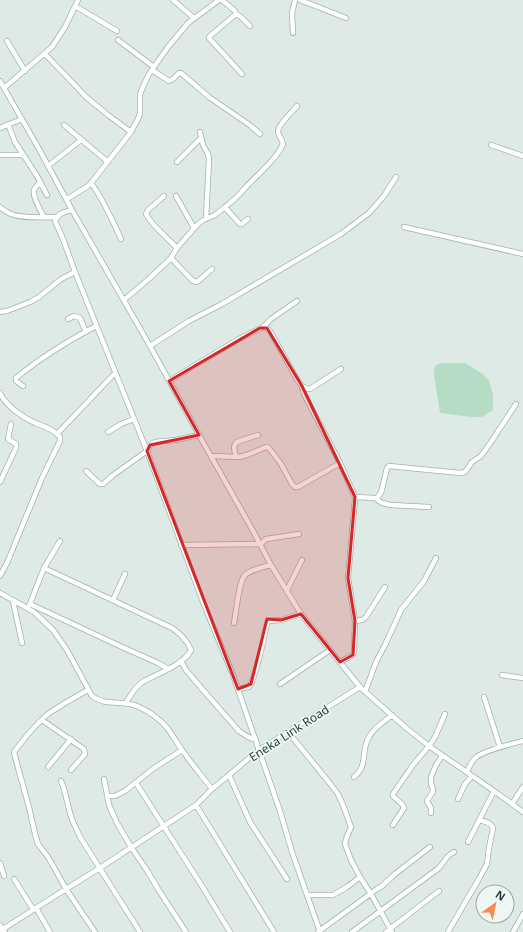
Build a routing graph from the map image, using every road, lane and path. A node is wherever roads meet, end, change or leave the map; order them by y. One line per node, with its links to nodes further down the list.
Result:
1 (78, 0): 6 (street)
2 (173, 0): 8 (street)
3 (221, 0): 7 (street); 8 (street)
4 (295, 0): 12 (street)
5 (300, 0): 9 (street)
6 (75, 6): 11 (street); 15 (street)
7 (236, 14): 10 (street); 18 (street)
8 (194, 18): 16 (street)
9 (346, 18)
10 (250, 26)
11 (116, 31)
12 (293, 33)
13 (118, 40): 16 (street)
14 (7, 41): 17 (street)
15 (45, 54): 17 (street); 26 (street)
16 (153, 69): 26 (street); 28 (street)
17 (25, 71): 20 (street)
18 (242, 74)
19 (0, 81): 20 (street)
20 (4, 88): 22 (street)
21 (297, 106): 46 (street)
22 (22, 119): 23 (street); 37 (street)
23 (8, 124): 25 (street); 33 (street)
24 (64, 125): 30 (street)
25 (0, 128)
26 (131, 132): 35 (street)
27 (200, 132): 29 (street)
28 (260, 134)
29 (201, 138): 36 (street); 50 (street)
30 (81, 140): 35 (street); 37 (street)
31 (491, 144): 34 (street)
32 (0, 155): 33 (street)
33 (23, 155): 39 (street)
34 (523, 156)
35 (108, 162): 40 (street)
36 (176, 162)
37 (48, 166): 44 (street)
38 (396, 177): 67 (street)
39 (40, 183): 41 (street); 48 (street)
40 (91, 183): 44 (street); 54 (street)
41 (46, 195)
42 (164, 196): 55 (street)
43 (176, 196): 53 (street)
44 (67, 199): 47 (street)
45 (0, 207): 48 (street)
46 (225, 207): 50 (street); 51 (street)
47 (72, 210): 49 (street); 60 (street)
48 (44, 217): 49 (street)
49 (57, 217): 59 (street)
50 (206, 218): 53 (street)
51 (248, 219)
52 (404, 227): 56 (street)
53 (194, 228): 55 (street)
54 (121, 239)
55 (177, 248): 57 (street)
56 (523, 254)
57 (170, 258): 58 (street); 60 (street)
58 (212, 269)
59 (75, 272): 62 (street); 64 (street)
60 (124, 300): 67 (street)
61 (297, 302): 65 (street)
62 (0, 312)
63 (68, 319): 66 (street)
64 (96, 326): 66 (street); 69 (street)
65 (263, 327): 70 (street); 72 (street)
66 (86, 332): 71 (street)
67 (150, 346): 70 (street)
68 (341, 370): 72 (street)
69 (115, 372): 75 (street); 78 (street)
70 (169, 381): 79 (street)
71 (23, 386)
72 (302, 386): 84 (street)
73 (0, 393): 78 (street)
74 (516, 404): 88 (street)
75 (134, 419): 77 (street); 81 (street)
76 (11, 424): 86 (street)
77 (108, 432)
78 (57, 434): 99 (street)
79 (199, 435): 81 (street); 82 (street)
80 (258, 435): 83 (street)
81 (147, 451): 85 (street); 93 (street)
82 (211, 456): 83 (street); 92 (street)
83 (236, 457): 84 (street)
84 (340, 463): 87 (street)
85 (86, 471)
86 (0, 482)
87 (355, 497): 88 (street); 107 (street)
88 (377, 498): 89 (street)
89 (429, 507)
90 (299, 534): 92 (street)
91 (60, 541): 97 (street)
92 (260, 544): 93 (street); 96 (street)
93 (181, 545): 118 (street)
94 (436, 558): 120 (street)
95 (302, 560): 101 (street)
96 (271, 565): 101 (street); 108 (street)
97 (44, 568): 103 (street); 105 (street)
98 (125, 574): 103 (street)
99 (0, 576)
100 (385, 588): 107 (street)
101 (287, 590): 106 (street)
102 (0, 593): 104 (street)
103 (113, 600): 111 (street)
104 (13, 601): 105 (street); 109 (street)
105 (29, 606): 113 (street); 119 (street)
106 (301, 614): 110 (street); 118 (street)
107 (355, 621): 112 (street)
108 (234, 623)
109 (22, 643)
110 (330, 650): 112 (street); 116 (street)
111 (181, 661): 113 (street); 128 (street)
112 (340, 662): 117 (street)
113 (168, 668): 122 (street)
114 (502, 675): 115 (street)
115 (523, 678)
116 (280, 684)
117 (360, 687): 120 (street); 126 (street, Eneka Link Road)
118 (238, 689): 128 (street)
119 (88, 690): 122 (street); 125 (street)
120 (365, 692): 124 (street)
121 (484, 697): 131 (street)
122 (126, 702): 132 (street)
123 (445, 714): 130 (street)
124 (392, 715): 130 (street); 140 (street)
125 (42, 720): 127 (street); 166 (street)
126 (288, 732): 133 (street, Eneka Link Road); 163 (street)
127 (70, 739): 135 (street); 136 (street)
128 (256, 740): 133 (street)
129 (523, 741): 131 (street)
130 (429, 746): 134 (street); 154 (street)
131 (500, 747): 137 (street)
132 (182, 750): 143 (street); 145 (street)
133 (259, 750): 138 (street, Eneka Link Road); 169 (street)
134 (442, 756): 137 (street); 152 (street)
135 (48, 767)
136 (71, 770)
137 (467, 772): 139 (street)
138 (229, 775): 145 (street, Eneka Link Road); 165 (street)
139 (472, 776): 146 (street); 148 (street)
140 (354, 777)
141 (104, 779): 147 (street)
142 (61, 781): 161 (street)
143 (136, 783): 147 (street); 155 (street)
144 (523, 787): 149 (street)
145 (212, 789): 150 (street, Eneka Link Road)
146 (494, 791): 149 (street); 153 (street)
147 (108, 796): 157 (street)
148 (458, 799)
149 (512, 804): 151 (street)
150 (196, 805): 155 (street, Eneka Link Road); 180 (street)
151 (523, 812)
152 (431, 813)
153 (480, 820): 156 (street); 183 (street)
154 (392, 825)
155 (164, 826): 157 (street, Eneka Link Road); 179 (street)
156 (468, 842)
157 (131, 847): 161 (street, Eneka Link Road); 178 (street)
158 (430, 847): 168 (street)
159 (454, 852): 171 (street)
160 (0, 863): 162 (street)
161 (100, 868): 166 (street, Eneka Link Road); 177 (street)
162 (4, 876)
163 (360, 877): 168 (street); 169 (street)
164 (14, 879): 170 (street)
165 (287, 879)
166 (66, 889): 170 (street, Eneka Link Road); 176 (street)
167 (440, 891): 174 (street)
168 (371, 894): 171 (street); 181 (street)
169 (307, 895): 181 (street)
170 (35, 909): 173 (street, Eneka Link Road); 175 (street)
171 (380, 911): 174 (street); 182 (street)
172 (523, 914): 184 (street)
173 (2, 929)
174 (390, 931)
175 (50, 932)
176 (95, 932)
177 (140, 932)
178 (186, 932)
179 (230, 932)
180 (274, 932)
181 (319, 932)
182 (352, 932)
183 (448, 932)
184 (513, 932)

